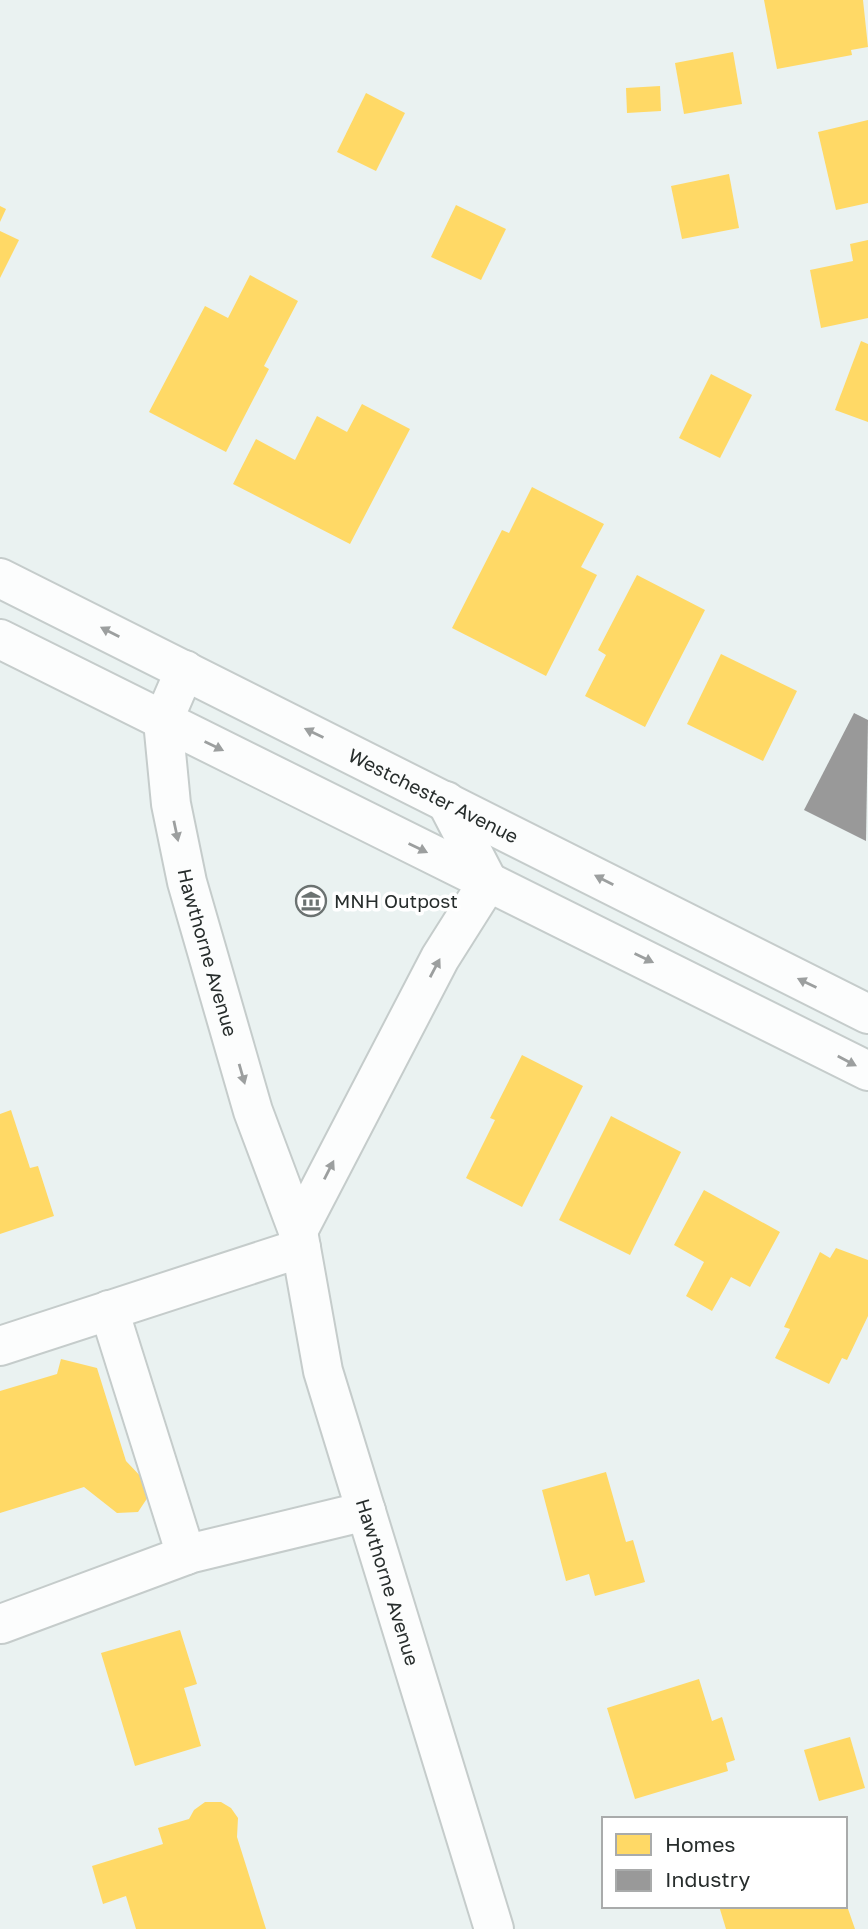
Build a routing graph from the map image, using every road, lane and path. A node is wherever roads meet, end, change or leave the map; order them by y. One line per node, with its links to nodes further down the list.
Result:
1 (0, 578): 3 (main road, Westchester Avenue, one-way to 1)
2 (0, 639): 4 (main road)
3 (185, 670): 4 (main road, Hawthorne Avenue); 5 (main road, Westchester Avenue, one-way to 3)
4 (163, 721): 6 (main road, one-way to 6); 9 (main road, Hawthorne Avenue, one-way to 9)
5 (446, 801): 6 (main road); 7 (main road, Westchester Avenue, one-way to 5)
6 (488, 882): 8 (main road, one-way to 8); 9 (main road, one-way to 6)
7 (868, 1014)
8 (868, 1072)
9 (300, 1239): 10 (main road); 12 (main road, Hawthorne Avenue)
10 (109, 1310): 11 (main road); 13 (main road)
11 (0, 1346)
12 (366, 1511): 13 (main road); 15 (main road, Hawthorne Avenue)
13 (186, 1556): 14 (main road)
14 (1, 1624)
15 (494, 1929)

